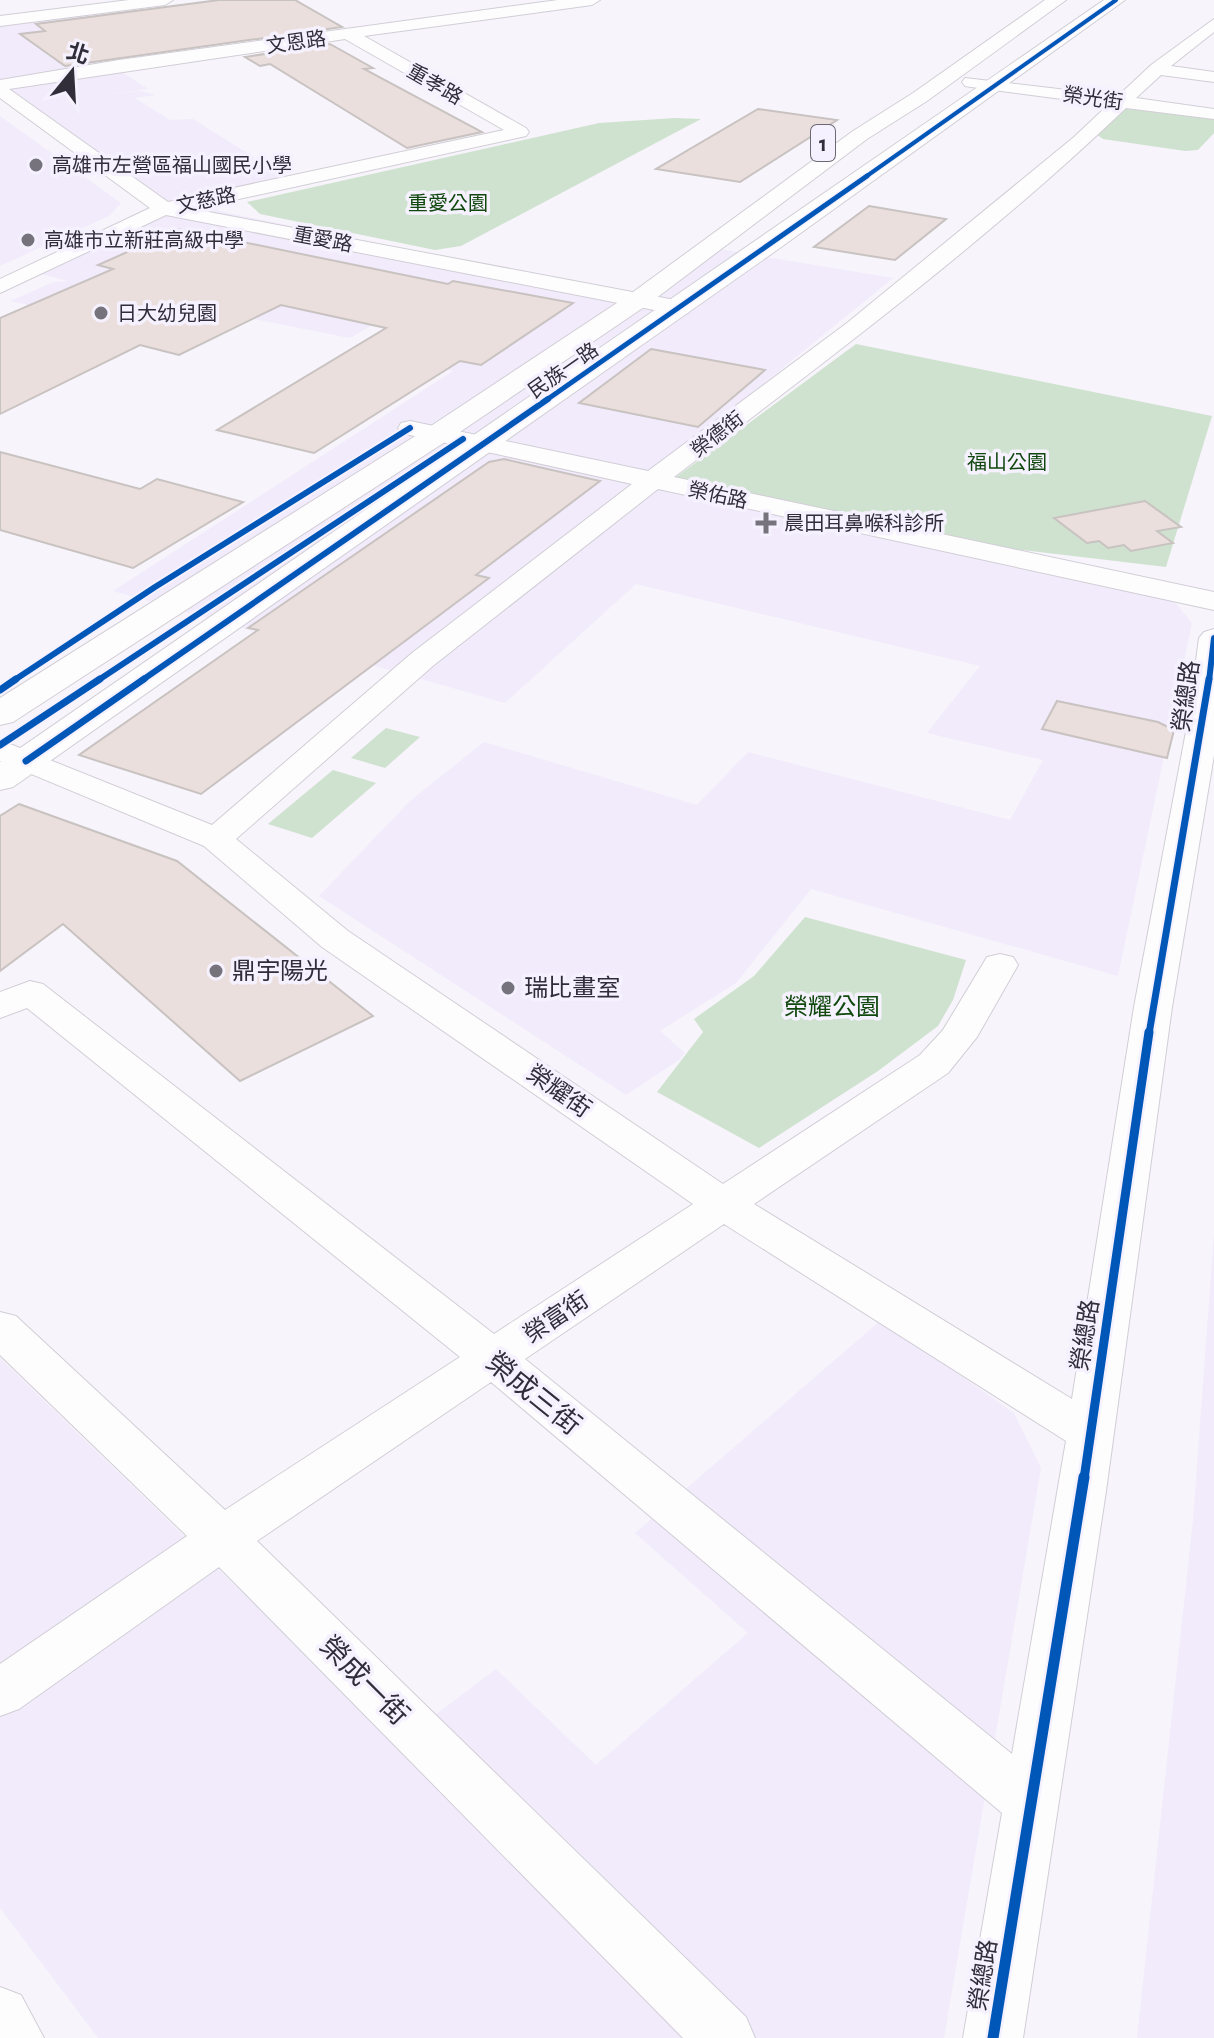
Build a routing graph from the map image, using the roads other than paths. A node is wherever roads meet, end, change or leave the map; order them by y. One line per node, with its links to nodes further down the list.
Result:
1 (165, 0): 7 (street)
2 (592, 0): 9 (street, 文恩路)
3 (1039, 0): 19 (main road, 民族一路 / 1)
4 (1057, 0): 19 (main road, 民族一路 / 1)
5 (1078, 0): 12 (main road, 民族一路 / 1)
6 (1116, 0): 12 (main road, 民族一路 / 1)
7 (0, 21)
8 (1214, 24): 10 (street, 榮德街)
9 (350, 35): 13 (street, 文恩路); 16 (street, 重孝路)
10 (1157, 69): 11 (street); 14 (street, 榮德街)
11 (1214, 77)
12 (984, 83): 14 (street, 榮光街); 19 (main road, 民族一路 / 1)
13 (0, 88): 17 (street, 重愛路)
14 (1124, 102): 15 (street, 榮光街); 21 (street, 榮德街)
15 (1214, 114)
16 (520, 132): 17 (street, 文慈路)
17 (164, 209): 18 (street, 文慈路); 19 (street, 重愛路)
18 (0, 287)
19 (647, 302): 20 (main road, 民族一路 / 1); 20 (main road, 民族一路 / 1)
20 (449, 436): 21 (street, 榮佑路); 24 (main road, 民族一路 / 1); 25 (main road, 民族一路 / 1); 26 (main road, 民族一路 / 1)
21 (654, 482): 22 (street, 榮佑路); 27 (street, 榮德街)
22 (1214, 601)
23 (1214, 638): 33 (street, 榮總路)
24 (0, 690)
25 (0, 714)
26 (6, 759): 27 (street, 榮耀街)
27 (216, 839): 30 (street, 榮耀街)
28 (1000, 965): 30 (street, 榮富街)
29 (15, 999): 32 (street, 榮成三街)
30 (724, 1205): 32 (street, 榮富街); 33 (street, 榮耀街)
31 (0, 1328): 34 (street, 榮成一街)
32 (494, 1359): 34 (street, 榮富街); 36 (street, 榮成三街)
33 (1090, 1433): 36 (street, 榮總路)
34 (222, 1538): 35 (street, 榮富街); 39 (street, 榮成一街)
35 (0, 1693)
36 (1031, 1803): 40 (street, 榮總路)
37 (0, 2016): 38 (street)
38 (14, 2038)
39 (725, 2038)
40 (993, 2038)

